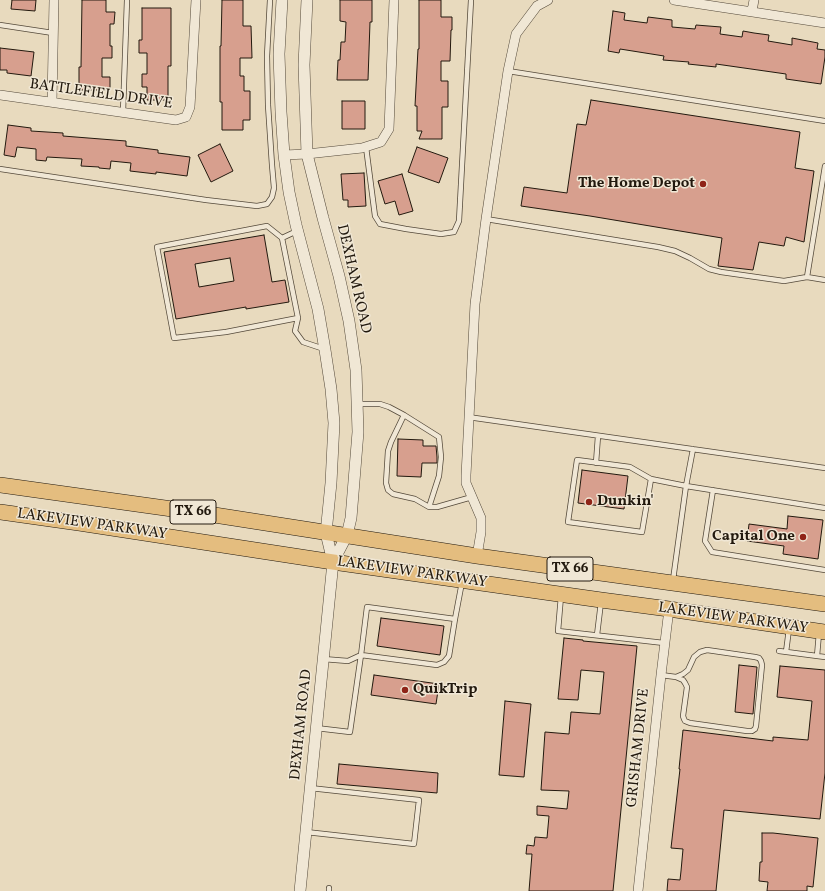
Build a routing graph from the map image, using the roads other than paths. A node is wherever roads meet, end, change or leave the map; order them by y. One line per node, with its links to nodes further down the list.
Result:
1 (54, 0): 15 (street)
2 (127, 0): 19 (lane)
3 (196, 0): 19 (street, BATTLEFIELD DRIVE)
4 (270, 0): 25 (lane)
5 (282, 0): 23 (street, DEXHAM ROAD)
6 (308, 0): 22 (street, DEXHAM ROAD)
7 (394, 0): 21 (street)
8 (471, 0): 21 (lane)
9 (548, 0): 16 (street)
10 (674, 0): 12 (street)
11 (754, 0): 12 (street)
12 (752, 11): 13 (street)
13 (825, 23)
14 (0, 25): 15 (lane)
15 (53, 33): 18 (street)
16 (508, 71): 20 (lane); 26 (street)
17 (0, 95): 18 (street, BATTLEFIELD DRIVE)
18 (52, 102): 19 (street, BATTLEFIELD DRIVE)
19 (123, 112)
20 (825, 121)
21 (366, 147): 22 (street)
22 (307, 154): 23 (street); 33 (street, DEXHAM ROAD)
23 (284, 155): 27 (street, DEXHAM ROAD)
24 (825, 166): 29 (lane)
25 (0, 169)
26 (486, 219): 29 (lane); 35 (street)
27 (298, 232): 28 (lane); 32 (street, DEXHAM ROAD)
28 (282, 238): 31 (lane); 31 (lane)
29 (807, 277): 30 (lane)
30 (825, 280)
31 (298, 318): 32 (lane)
32 (325, 350): 48 (street, DEXHAM ROAD)
33 (358, 404): 34 (lane); 49 (street, DEXHAM ROAD)
34 (404, 415): 45 (lane); 45 (lane)
35 (468, 417): 36 (lane); 44 (street)
36 (598, 436): 37 (lane); 38 (lane)
37 (693, 449): 39 (lane); 42 (lane)
38 (596, 463): 40 (lane); 40 (lane)
39 (825, 468)
40 (651, 479): 42 (lane)
41 (0, 485): 48 (main road, LAKEVIEW PARKWAY / TX 66)
42 (686, 486): 43 (lane); 54 (lane)
43 (713, 490): 46 (lane); 52 (lane)
44 (472, 497): 45 (lane); 50 (street)
45 (429, 506)
46 (825, 508)
47 (0, 512): 51 (main road, LAKEVIEW PARKWAY / TX 66)
48 (326, 533): 49 (main road, LAKEVIEW PARKWAY / TX 66); 51 (street, DEXHAM ROAD)
49 (347, 535): 50 (main road, LAKEVIEW PARKWAY / TX 66); 51 (street, DEXHAM ROAD)
50 (477, 556): 54 (main road, LAKEVIEW PARKWAY / TX 66)
51 (333, 562): 53 (main road, LAKEVIEW PARKWAY / TX 66); 69 (street, DEXHAM ROAD)
52 (825, 570)
53 (462, 580): 55 (main road, LAKEVIEW PARKWAY / TX 66); 59 (lane)
54 (673, 584): 57 (main road, LAKEVIEW PARKWAY / TX 66); 58 (main road)
55 (562, 594): 56 (main road, LAKEVIEW PARKWAY / TX 66); 62 (lane)
56 (602, 600): 58 (main road, LAKEVIEW PARKWAY / TX 66); 62 (lane)
57 (825, 604)
58 (669, 609): 60 (main road, LAKEVIEW PARKWAY / TX 66); 63 (street, GRISHAM DRIVE)
59 (455, 619): 66 (lane); 66 (lane)
60 (790, 627): 61 (main road, LAKEVIEW PARKWAY / TX 66); 65 (lane)
61 (822, 632): 67 (lane)
62 (597, 635): 63 (lane)
63 (664, 643): 70 (street, GRISHAM DRIVE)
64 (779, 651): 65 (lane)
65 (786, 652): 67 (lane)
66 (361, 655): 69 (lane); 72 (lane)
67 (817, 656): 68 (lane)
68 (825, 657)
69 (323, 659): 72 (street, DEXHAM ROAD)
70 (661, 675): 71 (lane); 76 (street, GRISHAM DRIVE)
71 (676, 677): 71 (lane)
72 (316, 728): 73 (street, DEXHAM ROAD)
73 (310, 788): 74 (street, DEXHAM ROAD); 74 (lane)
74 (306, 832): 75 (street, DEXHAM ROAD)
75 (300, 891)
76 (638, 891)

